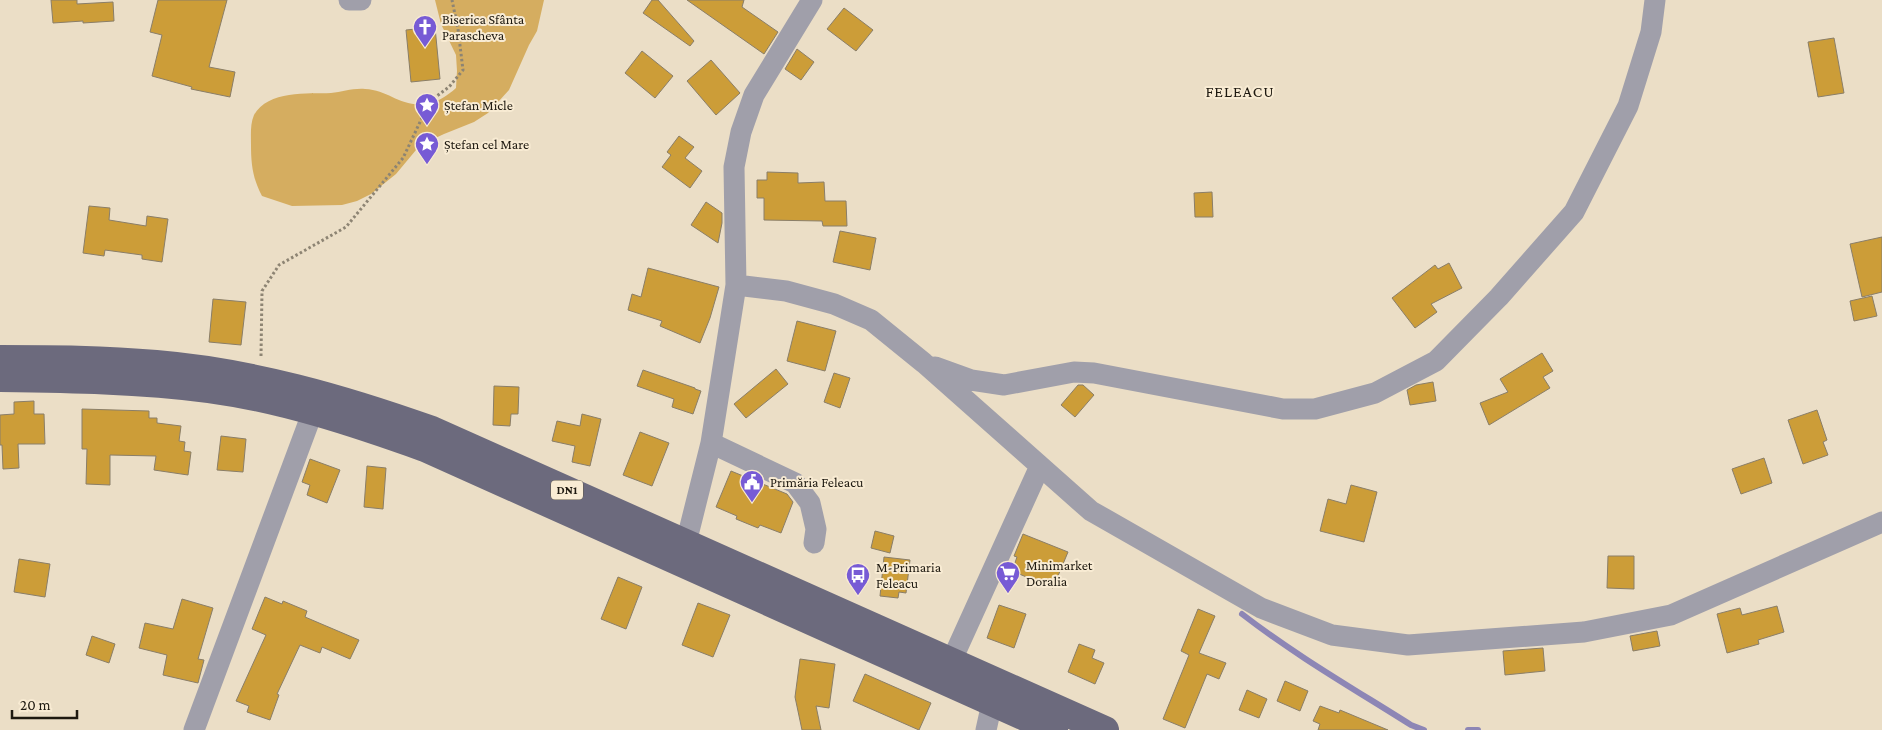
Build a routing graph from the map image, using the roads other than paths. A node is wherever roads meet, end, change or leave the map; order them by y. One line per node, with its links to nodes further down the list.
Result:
1 (349, 0): 2 (street)
2 (361, 0)
3 (812, 0): 5 (street)
4 (1655, 0): 7 (street)
5 (736, 285): 7 (street); 10 (street)
6 (0, 359): 13 (main road, DN1)
7 (924, 364): 11 (street)
8 (0, 378): 9 (main road, DN1)
9 (313, 411): 16 (main road, DN1); 17 (street)
10 (710, 443): 13 (street); 14 (street)
11 (1040, 466): 12 (street); 15 (street)
12 (1882, 522)
13 (686, 543): 15 (main road, DN1)
14 (814, 543)
15 (951, 662): 20 (main road, DN1)
16 (992, 703): 18 (street); 19 (main road, DN1)
17 (194, 730)
18 (986, 730)
19 (1054, 730)
20 (1105, 730)

